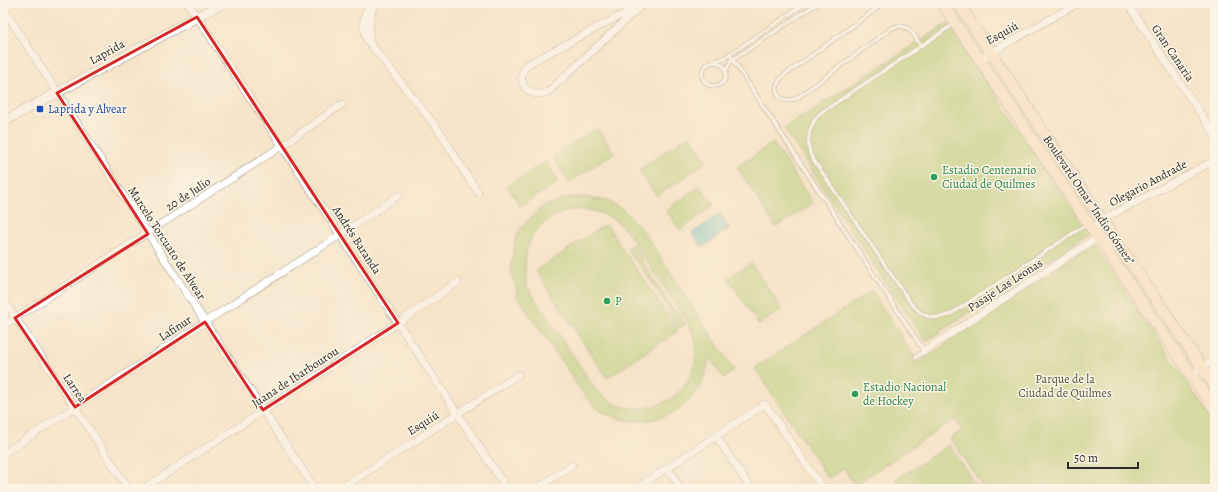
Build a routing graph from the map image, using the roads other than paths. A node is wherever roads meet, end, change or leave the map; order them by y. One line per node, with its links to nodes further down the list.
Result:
1 (188, 3): 13 (street, Andrés Baranda)
2 (223, 3): 13 (street, Laprida)
3 (374, 3): 28 (street)
4 (644, 3): 4 (street)
5 (806, 3): 17 (lane)
6 (818, 3): 19 (lane)
7 (880, 3): 15 (lane)
8 (942, 3): 14 (main road, Boulevard Omar "Indio Gómez")
9 (958, 3): 16 (main road)
10 (1078, 3): 16 (street, Esquiú)
11 (1127, 3): 25 (street, Gran Canaria)
12 (3, 8): 22 (street, Marcelo Torcuato de Alvear)
13 (197, 17): 22 (street, Laprida); 26 (street, Andrés Baranda)
14 (955, 23): 15 (lane); 18 (main road, Boulevard Omar "Indio Gómez")
15 (920, 45): 31 (lane)
16 (990, 53): 18 (street, Esquiú); 30 (main road)
17 (729, 54): 19 (lane); 20 (lane)
18 (980, 59): 31 (main road, Boulevard Omar "Indio Gómez")
19 (733, 60): 21 (lane); 40 (lane)
20 (716, 61): 21 (lane); 21 (lane)
21 (726, 70)
22 (57, 93): 24 (street, Laprida); 32 (street, Marcelo Torcuato de Alvear)
23 (342, 104): 26 (street, 20 de Julio)
24 (3, 122)
25 (1215, 134)
26 (282, 146): 32 (street, 20 de Julio); 33 (street, Andrés Baranda)
27 (1215, 160): 30 (street, Olegario Andrade)
28 (478, 192)
29 (399, 195): 33 (street, Lafinur)
30 (1102, 220): 31 (street, Olegario Andrade); 43 (main road)
31 (1093, 230): 40 (street, Pasaje Las Leonas); 45 (main road, Boulevard Omar "Indio Gómez")
32 (148, 234): 36 (street, 20 de Julio); 37 (street, Marcelo Torcuato de Alvear)
33 (340, 235): 37 (street, Lafinur); 38 (street, Andrés Baranda)
34 (458, 282): 38 (street, Juana de Ibarbourou)
35 (3, 299): 36 (street, Larrea)
36 (15, 318): 39 (street, 20 de Julio); 47 (street, Larrea)
37 (205, 322): 47 (street, Lafinur); 48 (street, Marcelo Torcuato de Alvear)
38 (398, 323): 48 (street, Juana de Ibarbourou); 50 (street, Andrés Baranda)
39 (3, 326)
40 (924, 352): 41 (lane)
41 (914, 358)
42 (1215, 359): 43 (street)
43 (1202, 367): 45 (street); 46 (main road)
44 (518, 375): 50 (street, Esquiú)
45 (1191, 375): 49 (main road, Boulevard Omar "Indio Gómez")
46 (1215, 386)
47 (75, 407): 52 (street, Lafinur); 55 (street, Larrea)
48 (263, 410): 56 (street, Juana de Ibarbourou); 57 (street, Marcelo Torcuato de Alvear)
49 (1215, 410)
50 (457, 414): 58 (street, Esquiú); 59 (street, Andrés Baranda)
51 (716, 436): 54 (street); 63 (street); 64 (street)
52 (3, 454)
53 (572, 465): 60 (street)
54 (668, 468): 61 (street); 62 (street)
55 (129, 489)
56 (143, 489)
57 (315, 489)
58 (340, 489)
59 (507, 489)
60 (536, 489)
61 (635, 489)
62 (681, 489)
63 (751, 489)
64 (823, 489)

